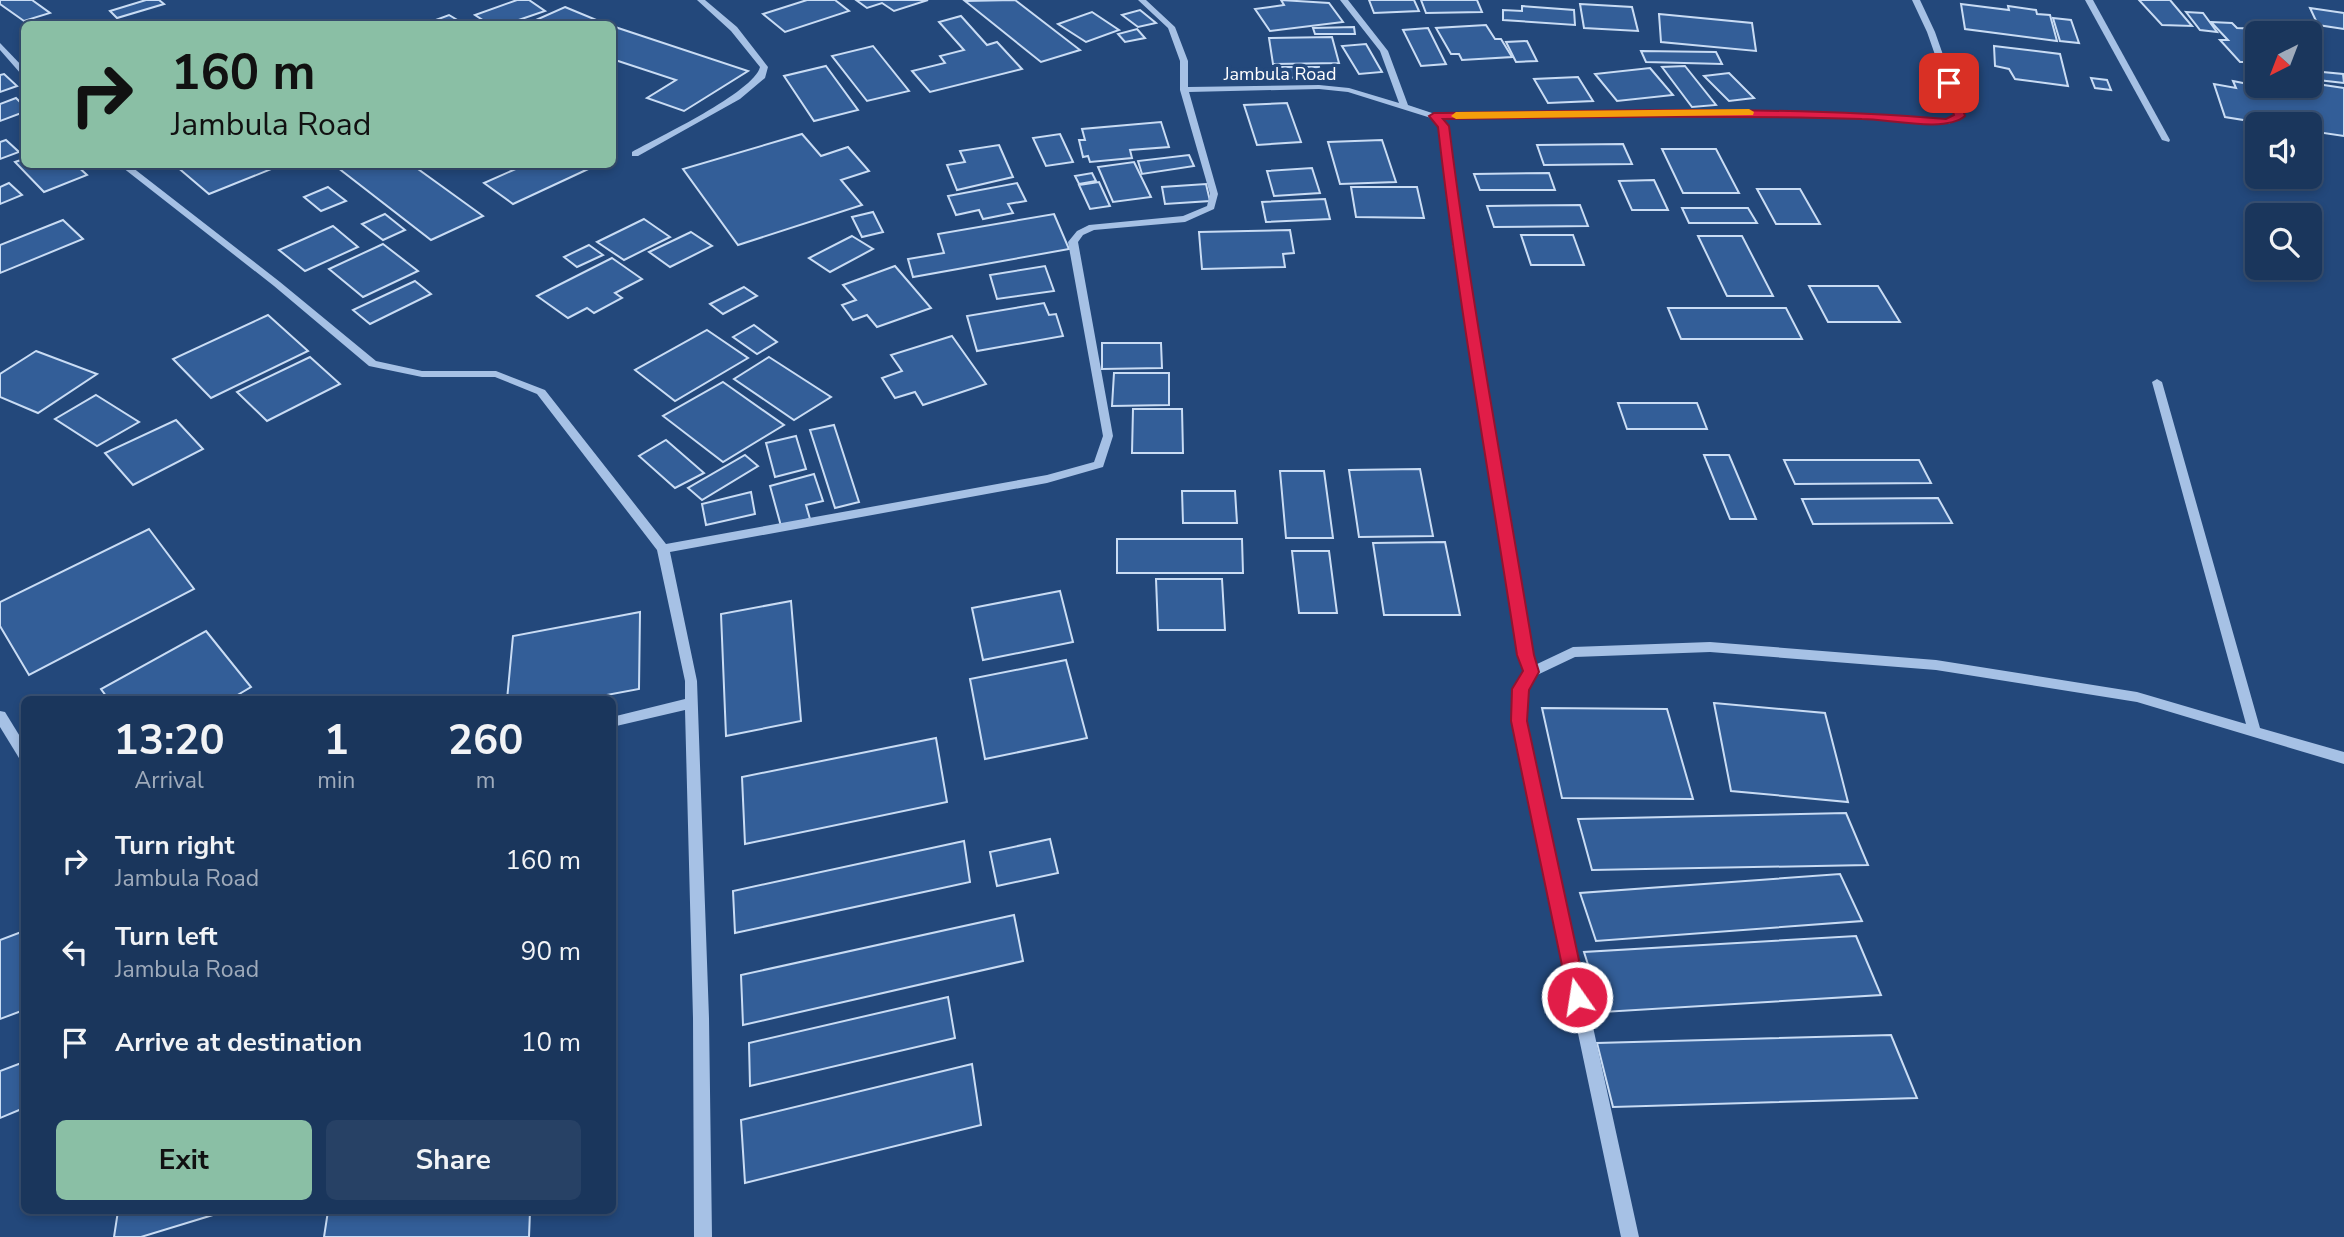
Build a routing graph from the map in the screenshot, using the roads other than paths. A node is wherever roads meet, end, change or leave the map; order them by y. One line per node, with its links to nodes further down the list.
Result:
1 (701, 0): 12 (street)
2 (1142, 0): 8 (street)
3 (1344, 0): 9 (street)
4 (1916, 0): 10 (street, Jambula Road)
5 (2089, 0): 11 (street)
6 (0, 45): 7 (street)
7 (21, 69)
8 (1184, 90): 9 (street, Jambula Road); 15 (street)
9 (1405, 108): 10 (street, Jambula Road)
10 (1434, 116): 16 (street)
11 (2166, 140)
12 (635, 154)
13 (127, 168): 15 (street)
14 (2157, 382): 20 (street)
15 (663, 549): 17 (street)
16 (1531, 672): 20 (street); 24 (street)
17 (691, 703): 19 (street); 23 (street)
18 (0, 716): 21 (street)
19 (616, 721)
20 (2255, 732): 22 (street)
21 (21, 749)
22 (2344, 758)
23 (703, 1237)
24 (1630, 1237)

